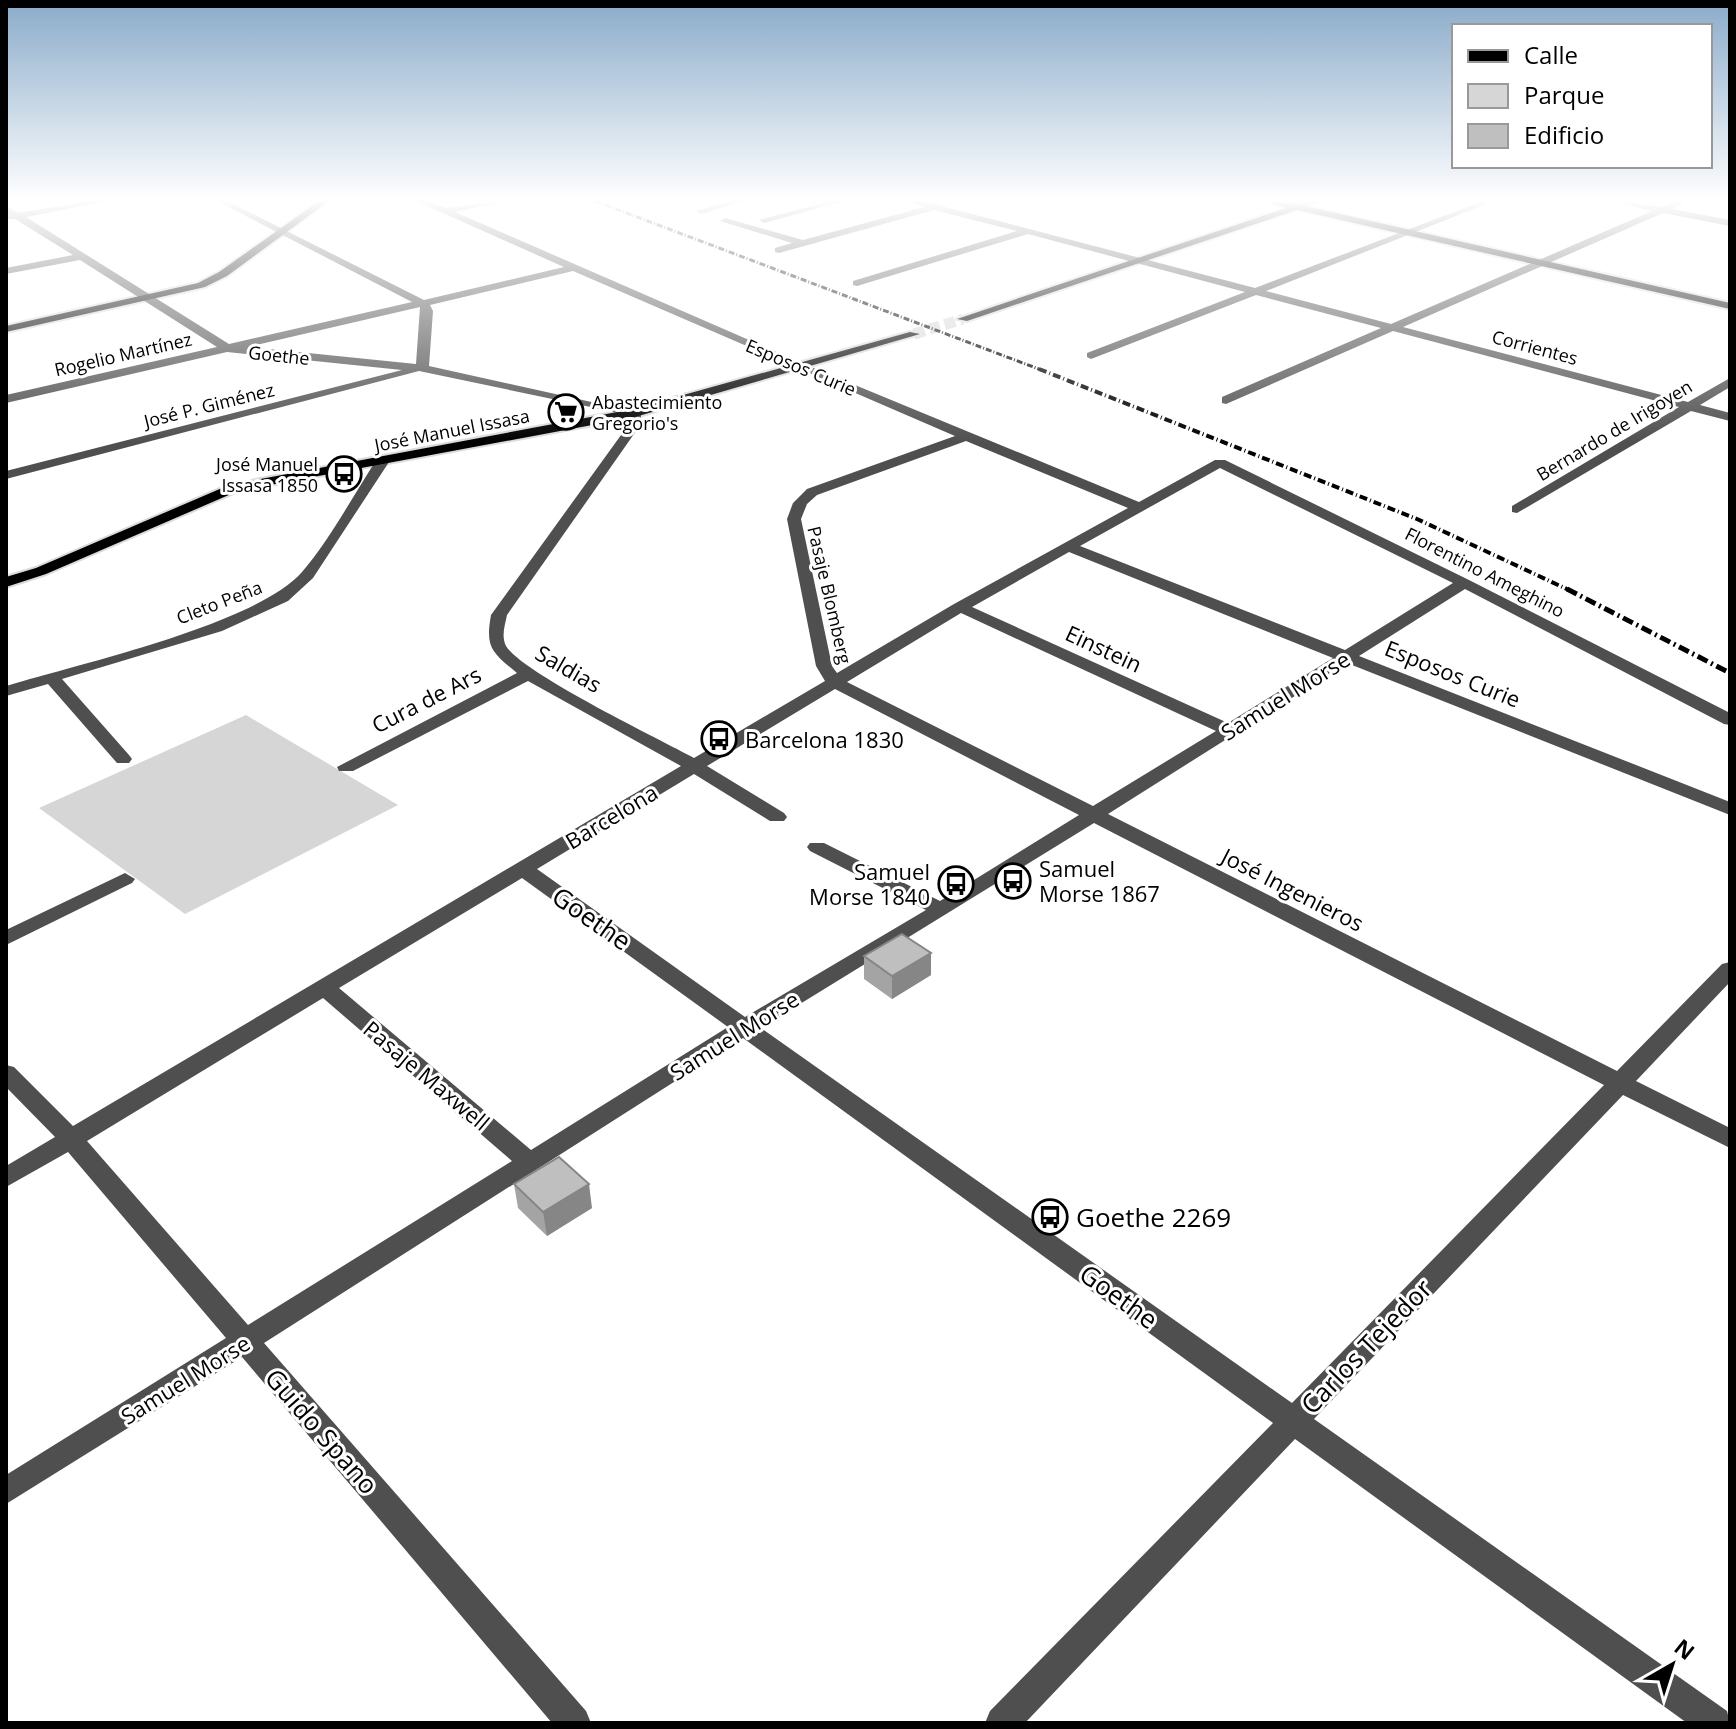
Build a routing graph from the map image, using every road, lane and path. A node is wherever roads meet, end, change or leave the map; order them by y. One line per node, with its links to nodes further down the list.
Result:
1 (118, 282): 14 (street, Goethe)
2 (205, 282): 14 (main road)
3 (380, 282): 15 (street)
4 (518, 282): 15 (street, Rogelio Martínez)
5 (606, 282): 23 (street, Esposos Curie)
6 (861, 282): 12 (street)
7 (1074, 282): 17 (main road)
8 (1221, 282): 13 (street, Corrientes)
9 (1280, 282): 13 (street)
10 (1494, 282): 18 (street)
11 (1624, 282): 16 (main road)
12 (857, 283)
13 (1256, 291): 18 (street, Corrientes); 22 (street)
14 (147, 300): 19 (main road); 21 (street, Goethe)
15 (424, 304): 21 (street, Rogelio Martínez); 24 (street)
16 (1730, 306)
17 (963, 319)
18 (1392, 327): 27 (street); 28 (street, Corrientes)
19 (6, 329)
20 (914, 334): 23 (main road, José Manuel Issasa)
21 (227, 348): 24 (street, Goethe); 26 (street, Rogelio Martínez)
22 (1091, 355)
23 (800, 367): 29 (main road, José Manuel Issasa); 31 (street, Esposos Curie)
24 (420, 368): 29 (street, Goethe); 34 (street, José P. Giménez)
25 (1730, 382): 28 (street, Bernardo de Irigoyen)
26 (6, 399)
27 (1226, 400)
28 (1690, 406): 30 (street, Corrientes); 36 (street, Bernardo de Irigoyen)
29 (635, 413): 32 (main road, José Manuel Issasa); 42 (street, Saldias)
30 (1730, 417)
31 (964, 437): 35 (street, Esposos Curie); 44 (street, Pasaje Blomberg)
32 (382, 462): 38 (main road, José Manuel Issasa); 43 (street, Cleto Peña)
33 (1220, 463): 35 (street, Barcelona); 39 (street, Florentino Ameghino)
34 (6, 475)
35 (1140, 508): 37 (street, Barcelona)
36 (1517, 509)
37 (1069, 547): 40 (street, Barcelona); 41 (street, Esposos Curie)
38 (6, 582)
39 (1464, 583): 41 (street, Samuel Morse); 46 (street, Florentino Ameghino)
40 (960, 607): 44 (street, Barcelona); 47 (street, Einstein)
41 (1346, 657): 47 (street, Samuel Morse); 51 (street, Esposos Curie)
42 (528, 674): 49 (street, Saldias); 50 (street, Cura de Ars)
43 (51, 677): 45 (street, Cleto Peña); 48 (street)
44 (834, 682): 49 (street, Barcelona); 52 (street, José Ingenieros)
45 (6, 691)
46 (1730, 720)
47 (1229, 730): 52 (street, Samuel Morse)
48 (123, 759)
49 (694, 766): 53 (street, Saldias); 55 (street, Barcelona)
50 (346, 767)
51 (1730, 809)
52 (1093, 814): 57 (street, Samuel Morse); 63 (street, José Ingenieros)
53 (777, 817)
54 (817, 847): 57 (street)
55 (523, 869): 60 (street, Barcelona); 61 (street, Goethe)
56 (125, 879): 58 (street)
57 (941, 910): 61 (street, Samuel Morse)
58 (6, 938)
59 (1730, 969): 63 (street, Carlos Tejedor)
60 (324, 987): 64 (street, Barcelona); 66 (street, Pasaje Maxwell)
61 (745, 1027): 66 (street, Samuel Morse); 69 (street, Goethe)
62 (6, 1073): 64 (street, Guido Spano)
63 (1620, 1083): 65 (street, José Ingenieros); 69 (street, Carlos Tejedor)
64 (71, 1139): 67 (street, Barcelona); 68 (street, Guido Spano)
65 (1730, 1139)
66 (530, 1163): 68 (street, Samuel Morse)
67 (6, 1178)
68 (246, 1341): 70 (street, Samuel Morse); 71 (street, Guido Spano)
69 (1293, 1421): 72 (street, Carlos Tejedor); 73 (street, Goethe)
70 (6, 1491)
71 (574, 1723)
72 (1002, 1723)
73 (1715, 1723)

